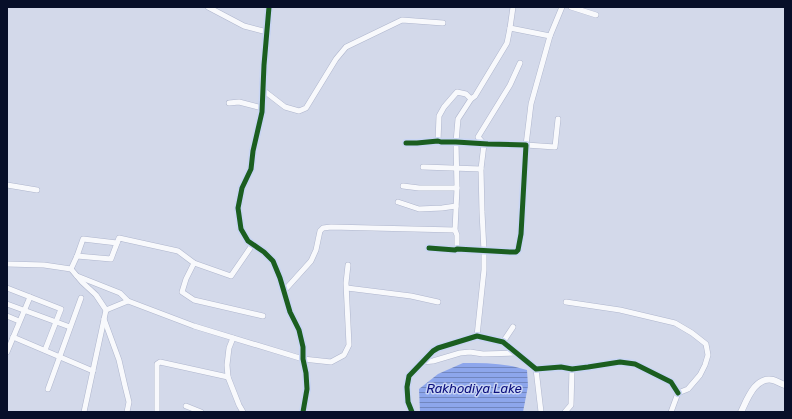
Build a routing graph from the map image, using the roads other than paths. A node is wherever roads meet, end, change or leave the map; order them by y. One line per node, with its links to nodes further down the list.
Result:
1 (208, 7): 9 (street)
2 (269, 7): 9 (street)
3 (513, 7): 8 (street)
4 (562, 7): 10 (street)
5 (570, 7): 6 (street)
6 (596, 15)
7 (443, 23): 12 (street)
8 (510, 28): 10 (street); 13 (street)
9 (266, 32): 12 (street)
10 (550, 36): 21 (street)
11 (520, 63): 20 (street)
12 (263, 90): 15 (street)
13 (471, 99): 17 (street); 18 (street)
14 (229, 103): 15 (street)
15 (262, 108): 33 (street)
16 (558, 119): 21 (street)
17 (438, 141): 18 (street); 19 (street)
18 (456, 142): 20 (street); 23 (street)
19 (406, 143)
20 (484, 144): 21 (street); 24 (street)
21 (526, 145): 36 (street)
22 (422, 167): 23 (street)
23 (456, 168): 24 (street); 27 (street)
24 (481, 168): 36 (street)
25 (7, 185): 28 (street)
26 (403, 186): 27 (street)
27 (457, 188): 30 (street)
28 (37, 190)
29 (398, 202): 30 (street)
30 (456, 206): 31 (street)
31 (455, 230): 35 (street); 45 (street)
32 (117, 243): 37 (street); 37 (street); 38 (street)
33 (253, 244): 38 (street); 45 (street)
34 (429, 248): 35 (street)
35 (457, 248): 36 (street)
36 (484, 251): 61 (street)
37 (77, 256): 41 (street)
38 (194, 263): 55 (street)
39 (7, 264): 41 (street)
40 (348, 265): 44 (street)
41 (71, 269): 42 (street)
42 (78, 276): 48 (street); 53 (street)
43 (7, 288): 46 (street)
44 (347, 288): 49 (street); 69 (street)
45 (284, 291): 69 (street)
46 (30, 297): 52 (street); 58 (street)
47 (81, 298): 60 (street)
48 (128, 301): 53 (street); 63 (street)
49 (438, 302)
50 (566, 302): 77 (street)
51 (7, 304): 52 (street)
52 (24, 310): 57 (street); 58 (street)
53 (106, 310): 56 (street)
54 (7, 316): 57 (street)
55 (263, 316)
56 (104, 319): 73 (street); 80 (street)
57 (20, 321): 62 (street)
58 (55, 322): 60 (street); 65 (street)
59 (513, 327): 64 (street)
60 (70, 328): 68 (street)
61 (476, 336): 64 (street); 70 (street)
62 (13, 337): 65 (street); 66 (street)
63 (233, 338): 69 (street); 74 (street)
64 (503, 342): 67 (street)
65 (44, 350): 68 (street)
66 (7, 352)
67 (517, 353): 70 (street); 71 (street)
68 (59, 357): 73 (street); 76 (street)
69 (303, 359): 84 (street)
70 (422, 362): 85 (street)
71 (536, 369): 72 (street); 86 (street)
72 (572, 369): 77 (street); 87 (street)
73 (93, 371): 79 (street)
74 (228, 377): 81 (street); 83 (street)
75 (785, 385): 89 (street)
76 (48, 389)
77 (678, 393): 88 (street)
78 (186, 406): 82 (street)
79 (84, 412)
80 (127, 412)
81 (157, 412)
82 (201, 412)
83 (244, 412)
84 (303, 412)
85 (412, 412)
86 (541, 412)
87 (565, 412)
88 (670, 412)
89 (741, 412)

